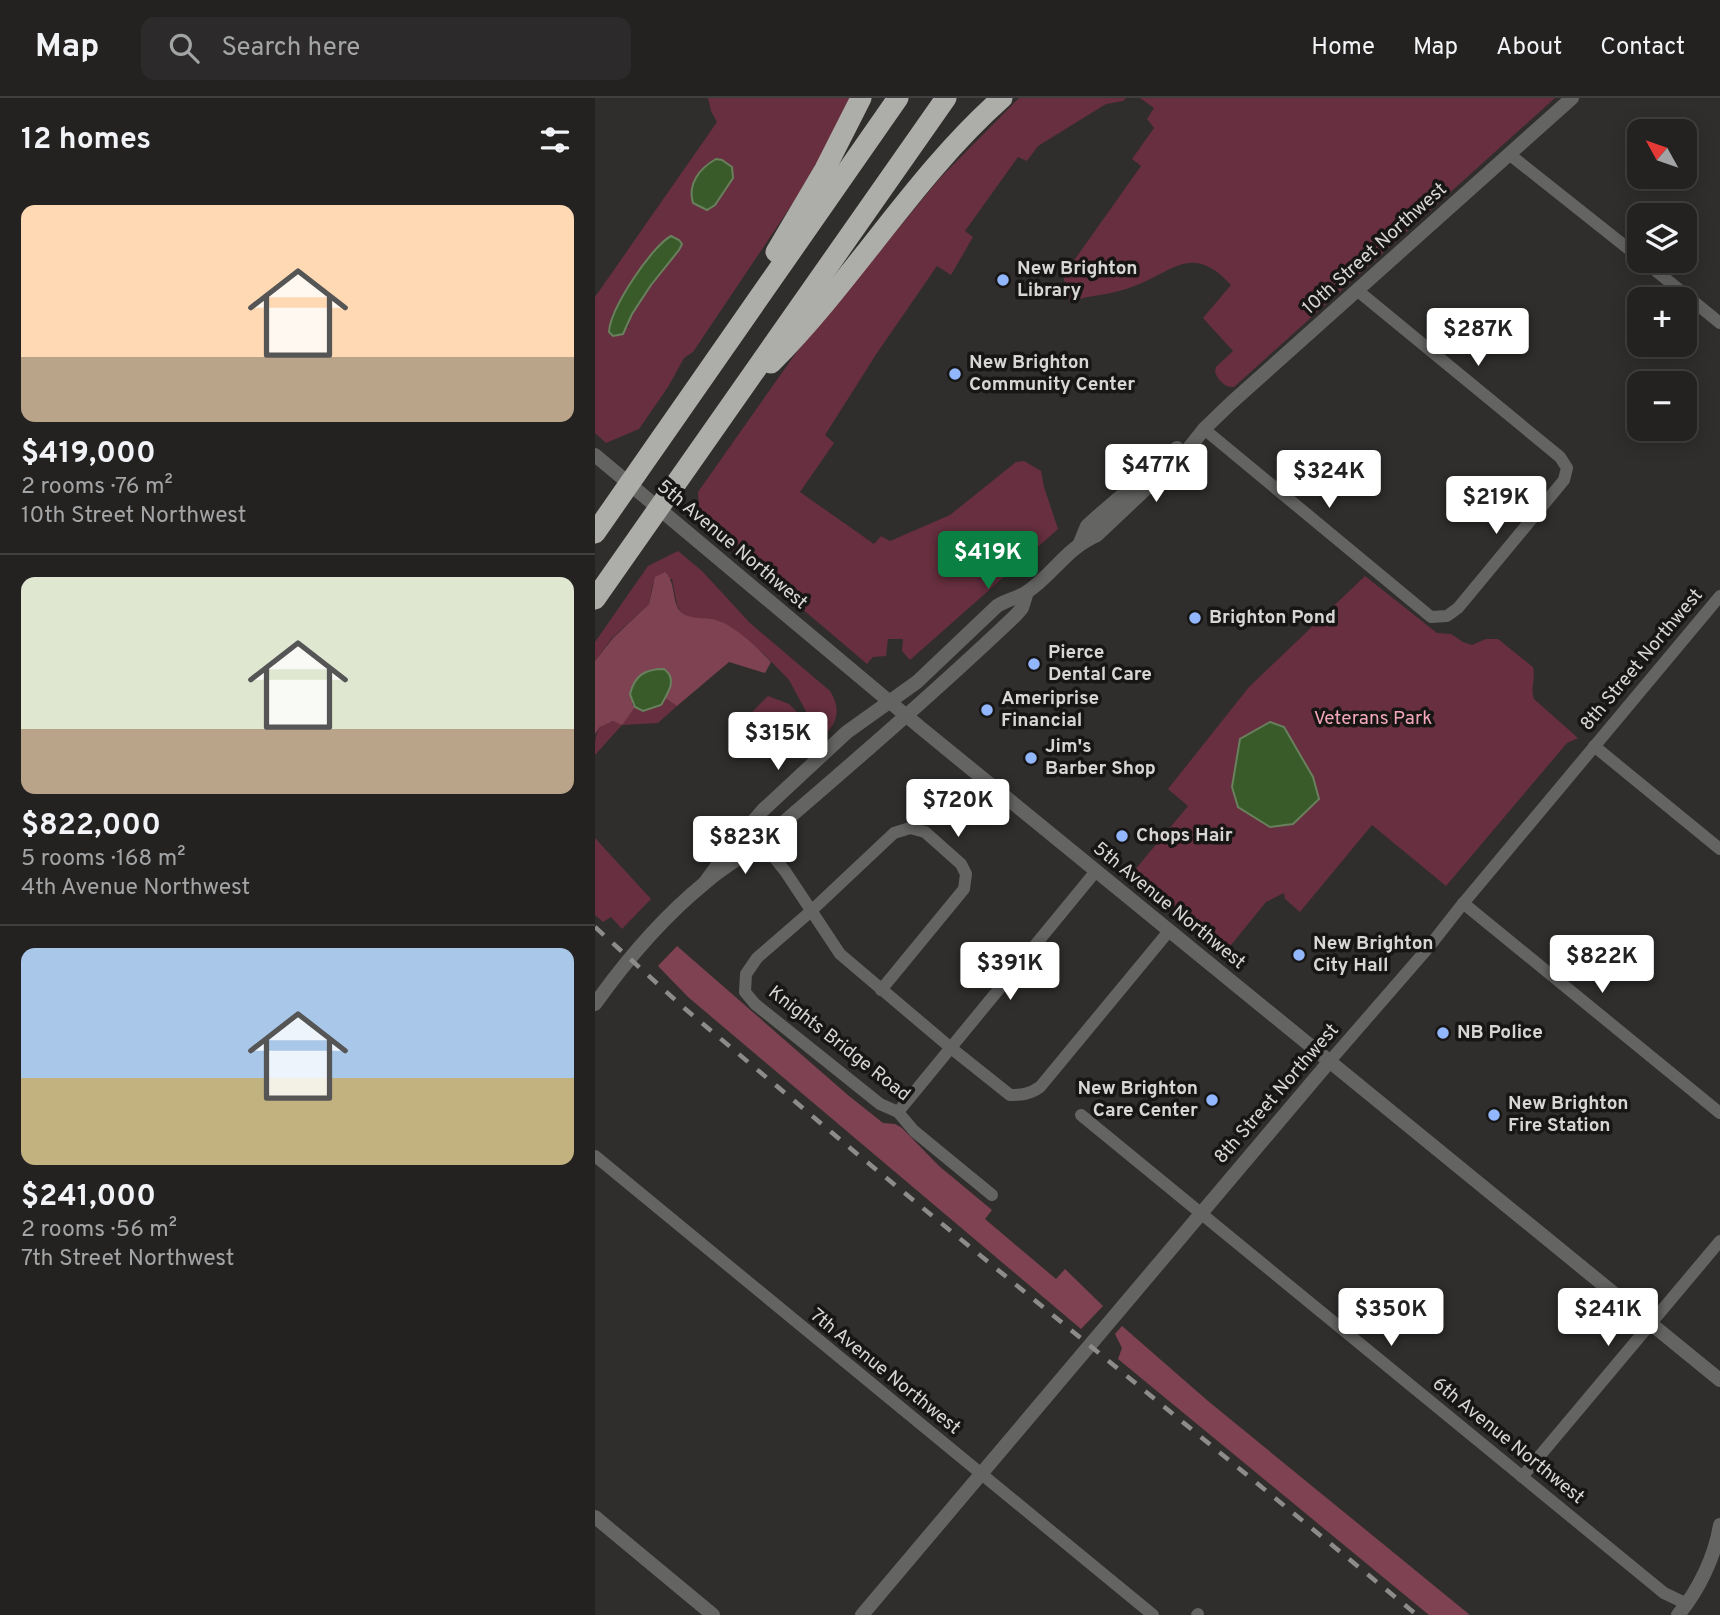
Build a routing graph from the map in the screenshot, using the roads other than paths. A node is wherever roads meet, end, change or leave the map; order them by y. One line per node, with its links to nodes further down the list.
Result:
1 (861, 98): 14 (highway)
2 (898, 98): 14 (highway)
3 (946, 98): 11 (highway)
4 (1002, 98): 11 (highway)
5 (1571, 98): 6 (street, 10th Street Northwest)
6 (1509, 155): 7 (street); 9 (street, 10th Street Northwest)
7 (1627, 247)
8 (1659, 273): 10 (street)
9 (1358, 291): 12 (street, 10th Street Northwest); 12 (street)
10 (1720, 323)
11 (733, 401): 17 (highway)
12 (1204, 429): 15 (street, 10th Street Northwest)
13 (596, 456): 18 (street, 5th Avenue Northwest)
14 (597, 531)
15 (1027, 592): 18 (street, 10th Street Northwest); 19 (street, 10th Street Northwest)
16 (1720, 596): 20 (street, 8th Street Northwest)
17 (595, 599)
18 (889, 702): 19 (street, 5th Avenue Northwest); 21 (street, 10th Street Northwest)
19 (905, 715): 22 (street, 10th Street Northwest); 24 (street, 5th Avenue Northwest)
20 (1594, 746): 23 (street); 26 (street, 8th Street Northwest)
21 (749, 826): 22 (street); 25 (street, 10th Street Northwest)
22 (762, 841): 25 (street, 10th Street Northwest); 27 (street)
23 (1720, 849)
24 (1096, 871): 28 (street, 5th Avenue Northwest); 31 (street)
25 (706, 881): 30 (street, 10th Street Northwest)
26 (1463, 903): 32 (street, 8th Street Northwest); 34 (street)
27 (810, 912): 29 (street); 29 (street); 33 (street, Knights Bridge Road)
28 (1169, 931): 31 (street); 32 (street, 5th Avenue Northwest)
29 (881, 990): 31 (street)
30 (595, 1004)
31 (951, 1048): 33 (street)
32 (1329, 1062): 38 (street, 8th Street Northwest); 40 (street, 5th Avenue Northwest)
33 (898, 1112): 37 (street, Knights Bridge Road)
34 (1720, 1113)
35 (1080, 1115): 38 (street, 6th Avenue Northwest)
36 (595, 1156): 42 (street, 7th Avenue Northwest)
37 (992, 1195)
38 (1200, 1214): 42 (street, 8th Street Northwest); 43 (street, 6th Avenue Northwest)
39 (1720, 1241): 40 (street)
40 (1650, 1323): 41 (street, 5th Avenue Northwest); 43 (street)
41 (1720, 1380)
42 (980, 1474): 48 (street, 8th Street Northwest); 49 (street, 7th Avenue Northwest)
43 (1522, 1477): 46 (street, 6th Avenue Northwest)
44 (595, 1517): 47 (street)
45 (1720, 1526): 46 (street)
46 (1683, 1610)
47 (713, 1615)
48 (862, 1615)
49 (1153, 1615)

